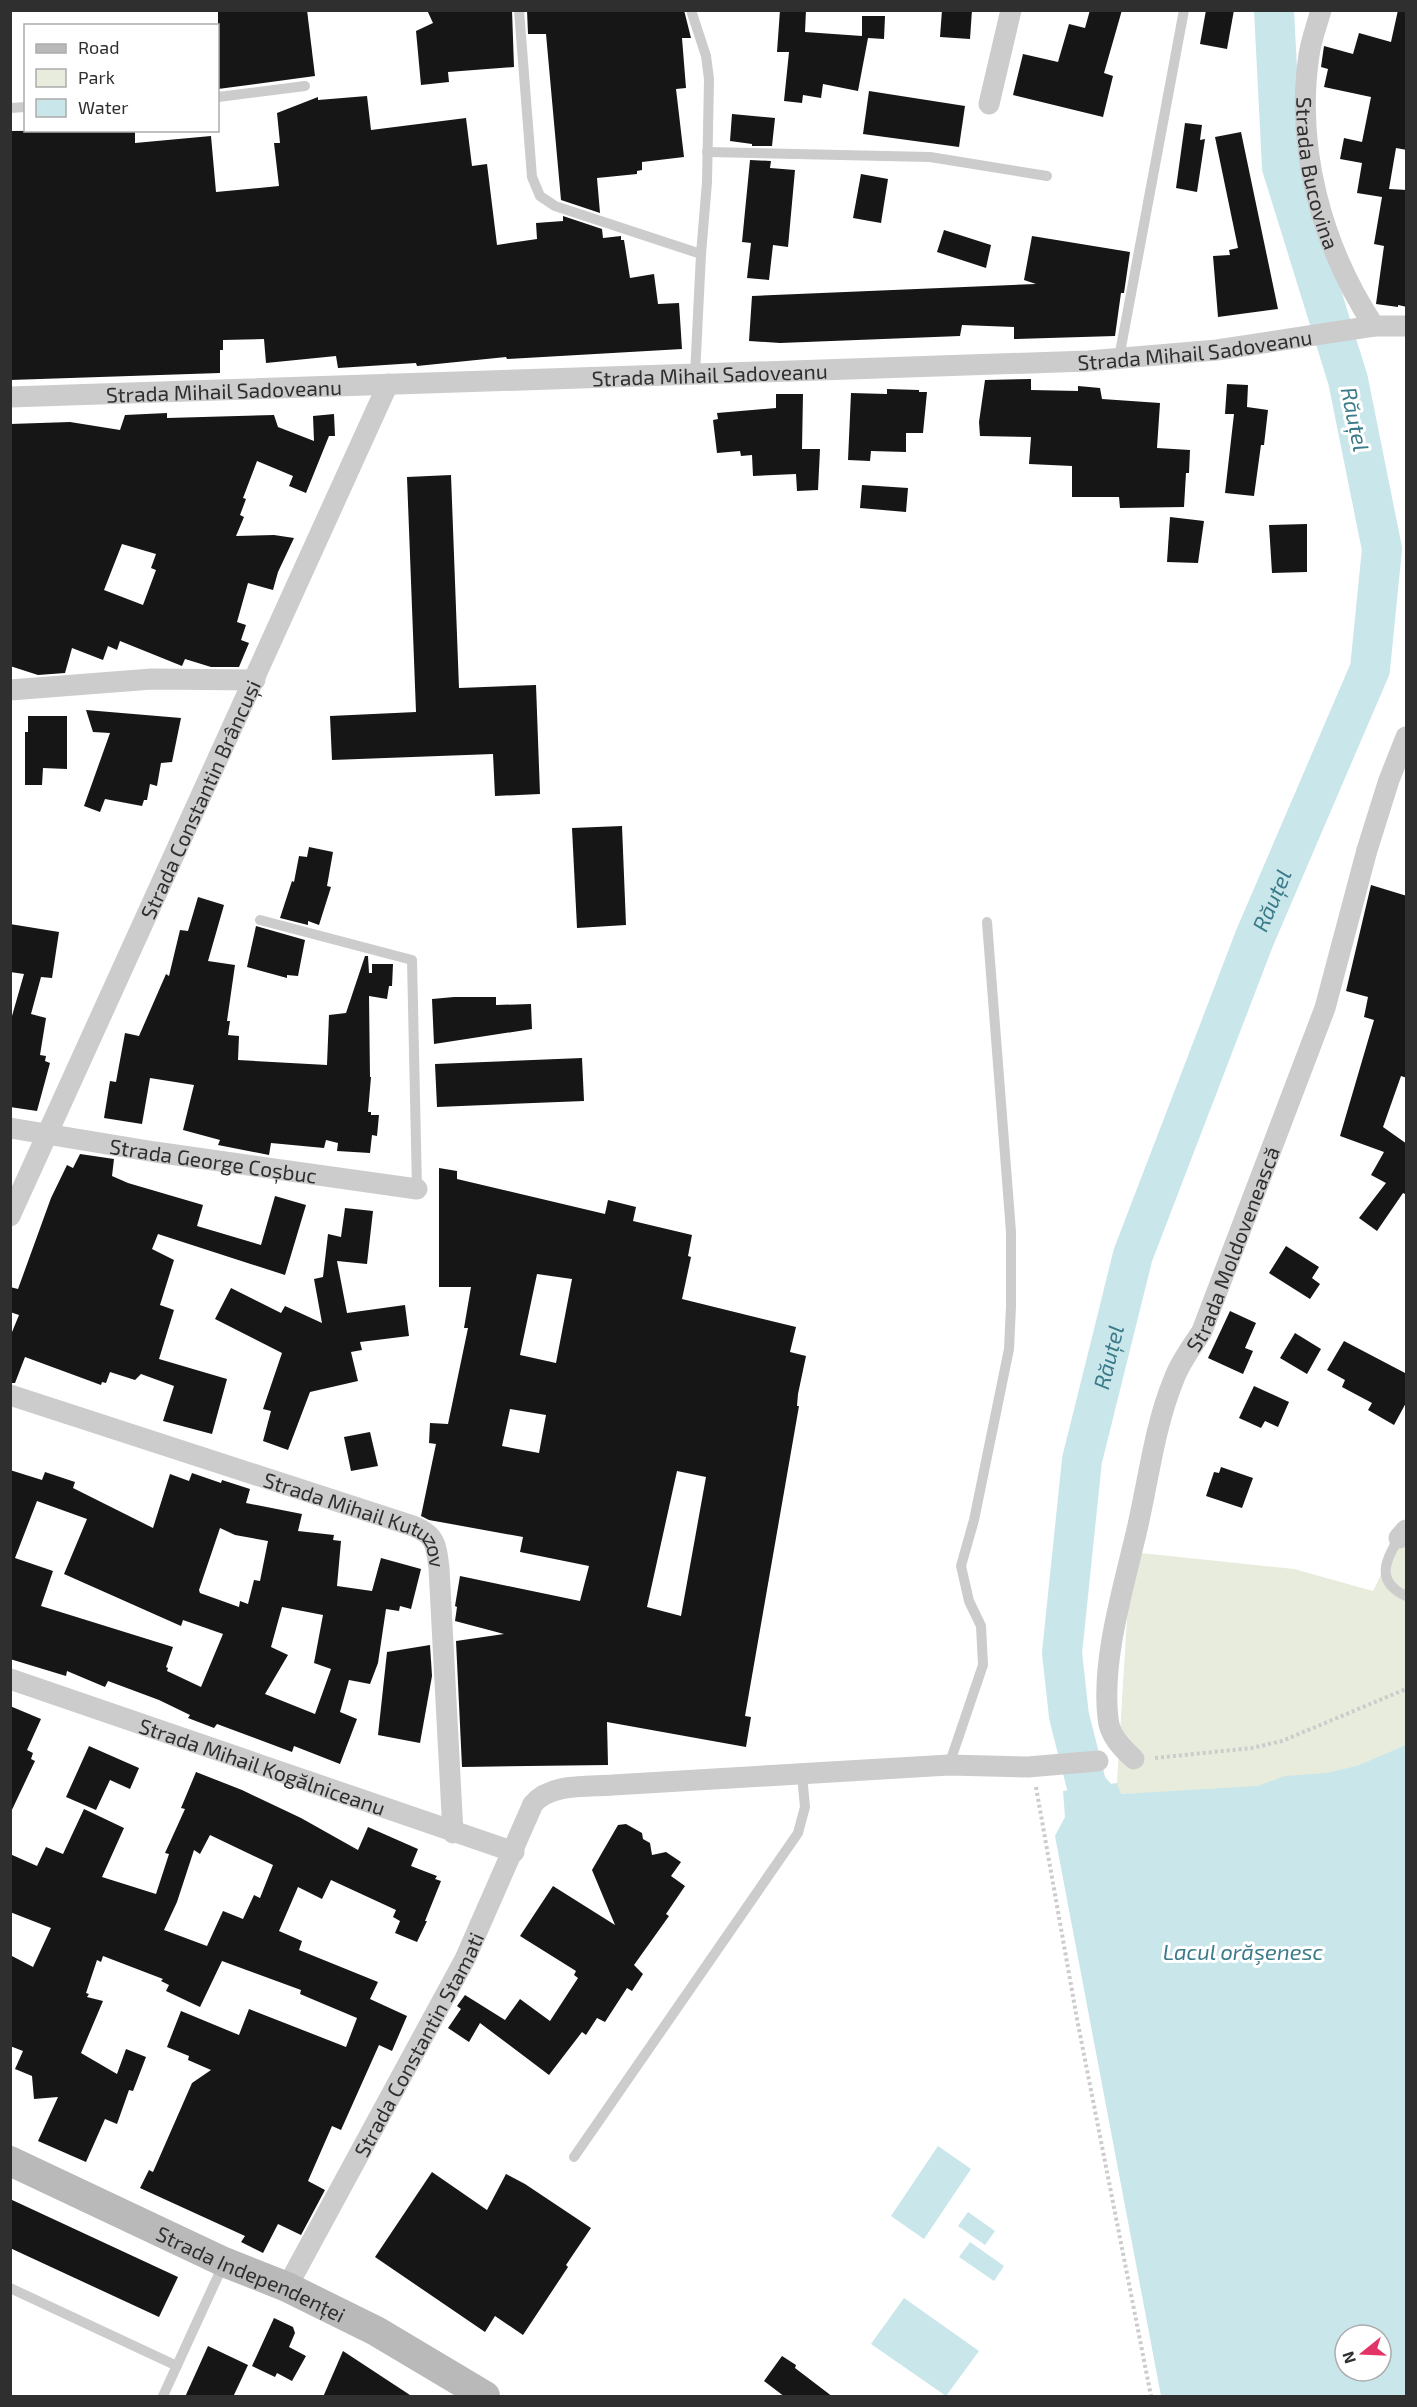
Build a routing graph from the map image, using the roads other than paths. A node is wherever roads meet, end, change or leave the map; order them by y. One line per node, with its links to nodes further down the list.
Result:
1 (519, 10): 11 (lane)
2 (691, 10): 9 (lane)
3 (1011, 10): 8 (street)
4 (1184, 10): 14 (lane)
5 (1321, 10): 13 (street, Strada Bucovina)
6 (304, 86): 7 (lane)
7 (219, 97)
8 (988, 104)
9 (707, 152): 10 (lane); 11 (lane)
10 (1047, 176)
11 (700, 254): 15 (lane)
12 (1407, 326): 13 (street, Strada Mihail Sadoveanu)
13 (1368, 327): 14 (street, Strada Mihail Sadoveanu)
14 (1119, 358): 15 (street, Strada Mihail Sadoveanu)
15 (695, 375): 16 (street, Strada Mihail Sadoveanu)
16 (388, 384): 17 (street, Strada Mihail Sadoveanu); 18 (street, Strada Constantin Brâncuși)
17 (10, 397)
18 (255, 680): 19 (street); 24 (street, Strada Constantin Brâncuși)
19 (10, 690)
20 (1407, 737): 31 (street, Strada Moldovenească)
21 (260, 920): 25 (lane)
22 (987, 922): 33 (lane)
23 (10, 1128): 24 (street, Strada George Coșbuc)
24 (47, 1135): 25 (street, Strada George Coșbuc); 26 (street, Strada Constantin Brâncuși)
25 (417, 1189)
26 (10, 1216)
27 (10, 1395): 35 (street, Strada Mihail Kutuzov)
28 (1403, 1534): 29 (lane)
29 (1407, 1596)
30 (10, 1679): 35 (street, Strada Mihail Kogălniceanu)
31 (1134, 1759)
32 (1098, 1761): 33 (street)
33 (949, 1764): 34 (street)
34 (802, 1775): 36 (street, Strada Constantin Stamati); 37 (lane)
35 (453, 1833): 36 (street, Strada Mihail Kogălniceanu)
36 (514, 1852): 41 (street, Strada Constantin Stamati)
37 (574, 2157)
38 (10, 2162): 39 (street, Strada Independenței)
39 (224, 2262): 41 (street, Strada Independenței); 42 (lane)
40 (10, 2288): 42 (lane)
41 (287, 2288): 44 (street, Strada Independenței)
42 (177, 2366): 43 (lane)
43 (163, 2397)
44 (485, 2397)

